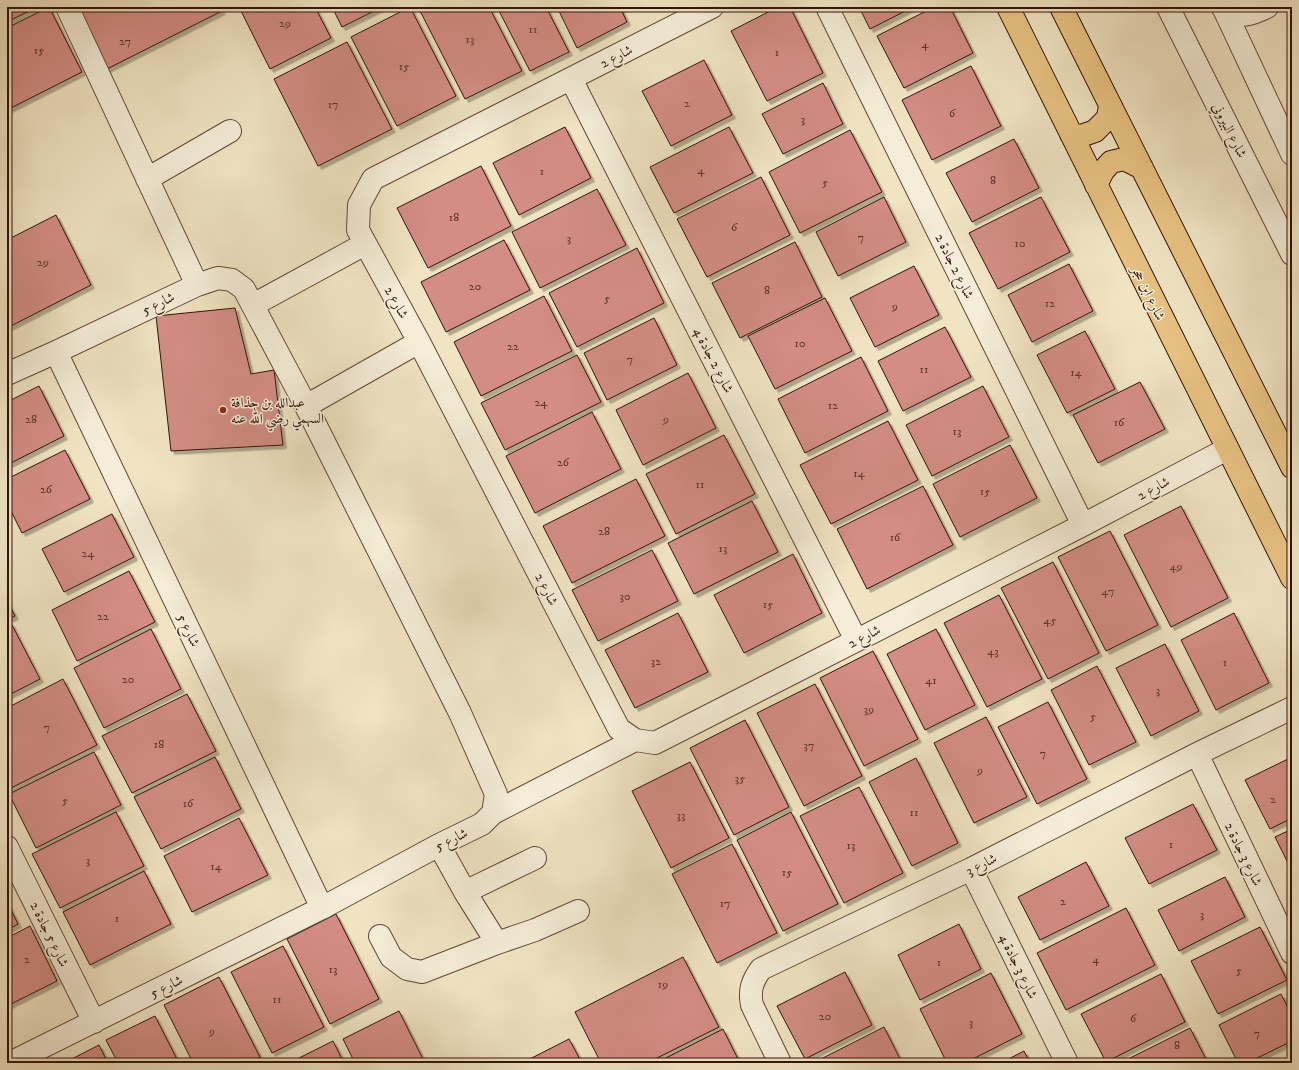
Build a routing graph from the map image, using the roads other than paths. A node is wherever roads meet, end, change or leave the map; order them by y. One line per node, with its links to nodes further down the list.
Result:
1 (68, 7): 15 (street)
2 (712, 7): 9 (street, شارع 2)
3 (827, 7): 28 (street, شارع 2 جادة 2)
4 (1008, 7): 12 (main road, شارع ابن حجر)
5 (1061, 7): 10 (main road)
6 (1168, 7): 18 (street, شارع البيروني)
7 (1267, 7): 8 (street)
8 (1223, 8): 13 (street)
9 (571, 79): 17 (street, شارع 2); 30 (street, شارع 2 جادة 4)
10 (1110, 105): 12 (main road); 14 (main road)
11 (230, 131): 15 (street)
12 (1071, 134): 16 (main road, شارع ابن حجر)
13 (1292, 154)
14 (1142, 168): 16 (main road); 25 (main road)
15 (147, 179): 19 (street)
16 (1096, 185): 26 (main road, شارع ابن حجر)
17 (365, 244): 20 (street); 21 (street, شارع 2)
18 (1292, 254)
19 (197, 285): 20 (street, شارع 5); 22 (street, شارع 5)
20 (253, 304): 24 (street, شارع 5)
21 (419, 342): 24 (street); 32 (street, شارع 2)
22 (56, 352): 23 (street, شارع 5); 40 (street, شارع 5)
23 (7, 374)
24 (306, 406): 34 (street, شارع 5)
25 (1283, 436): 27 (main road)
26 (1227, 448): 28 (street, شارع 2); 29 (main road, شارع ابن حجر)
27 (1292, 467)
28 (1083, 525): 30 (street, شارع 2)
29 (1292, 578)
30 (856, 640): 32 (street, شارع 2)
31 (1292, 708): 33 (street, شارع 3)
32 (635, 740): 34 (street, شارع 5)
33 (1196, 754): 38 (street, شارع 3); 44 (street, شارع 3 جادة 2)
34 (493, 812): 35 (street, شارع 5)
35 (439, 845): 39 (street); 40 (street, شارع 5)
36 (7, 847): 45 (street, شارع 5 جادة 2)
37 (535, 858): 39 (street)
38 (971, 869): 47 (street, شارع 3); 48 (street, شارع 3 جادة 4)
39 (465, 892): 43 (street)
40 (322, 908): 45 (street, شارع 5)
41 (578, 911): 43 (street)
42 (380, 936): 43 (street)
43 (497, 943)
44 (1292, 953)
45 (94, 1022): 46 (street, شارع 5)
46 (10, 1063)
47 (780, 1063)
48 (1067, 1063)

